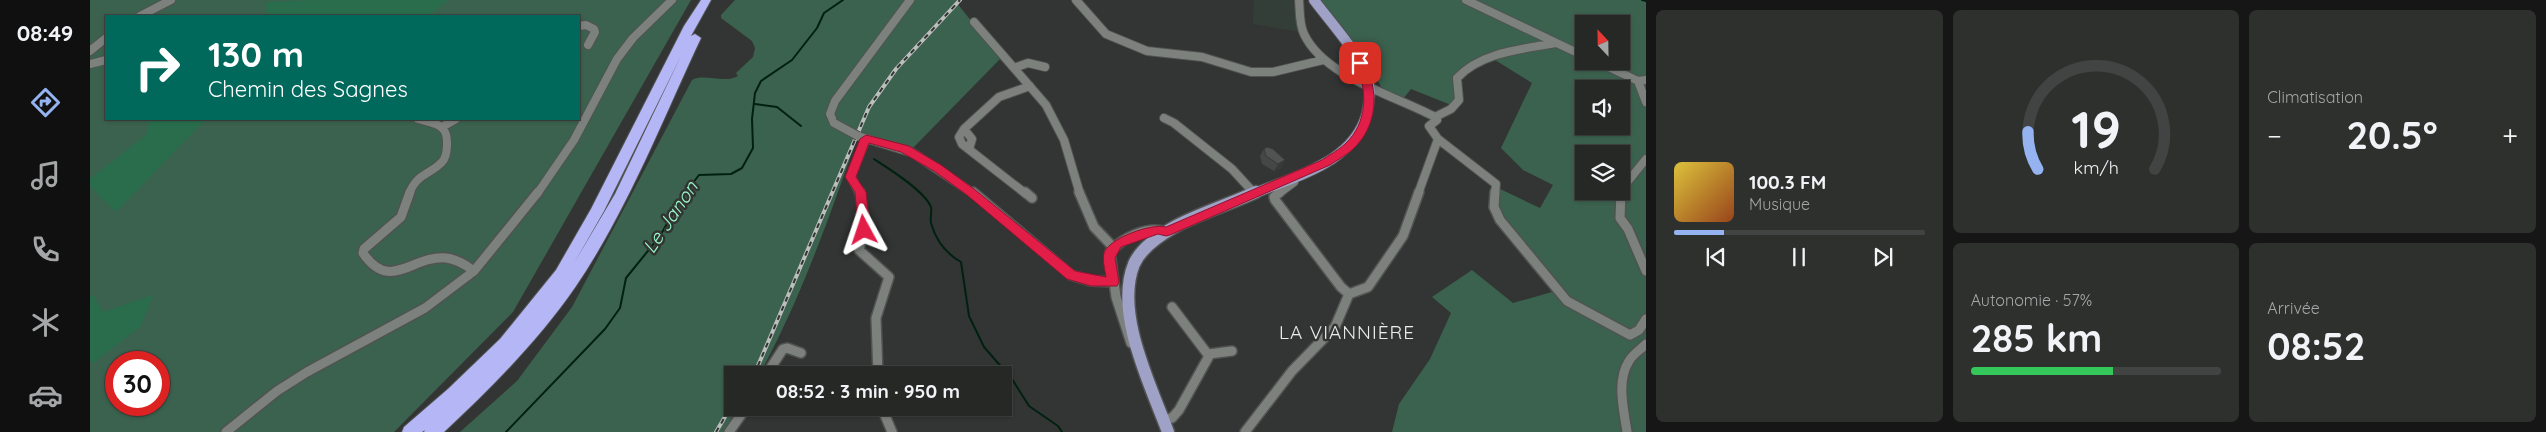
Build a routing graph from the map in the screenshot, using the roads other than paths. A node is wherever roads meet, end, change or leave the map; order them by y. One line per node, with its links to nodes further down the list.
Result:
1 (171, 0): 10 (street)
2 (672, 0): 43 (street)
3 (706, 0): 60 (highway)
4 (717, 0): 61 (highway)
5 (910, 0): 33 (street, bridge)
6 (1076, 0): 19 (street)
7 (1299, 0): 19 (street)
8 (1314, 0): 26 (main road)
9 (1466, 0): 14 (street)
10 (142, 15)
11 (974, 22): 22 (street)
12 (580, 26): 15 (street)
13 (105, 39): 16 (street)
14 (1556, 43): 17 (street); 28 (street)
15 (588, 45)
16 (90, 51)
17 (1575, 52)
18 (105, 60): 20 (street)
19 (1322, 60): 26 (street)
20 (90, 64)
21 (1045, 67): 22 (street)
22 (1014, 68): 25 (street)
23 (1618, 70): 24 (street)
24 (1642, 80): 27 (street)
25 (1030, 86): 39 (street); 42 (street)
26 (1370, 86): 28 (street); 36 (main road)
27 (1646, 102)
28 (1435, 117): 34 (street)
29 (1164, 118): 38 (street)
30 (421, 120): 32 (street)
31 (454, 120): 32 (street)
32 (442, 127): 43 (street)
33 (862, 137): 45 (street); 55 (street)
34 (1438, 139): 46 (street); 48 (street)
35 (1646, 159): 37 (street)
36 (1291, 178): 38 (main road); 46 (street)
37 (1630, 179)
38 (1254, 194): 41 (main road)
39 (1032, 198)
40 (1621, 200): 44 (street)
41 (1166, 232): 42 (street); 49 (main road)
42 (1113, 247): 45 (street)
43 (474, 271): 59 (street)
44 (1646, 271)
45 (1113, 282): 49 (street)
46 (1349, 294): 65 (street)
47 (1172, 307): 53 (street)
48 (1646, 319)
49 (1138, 344): 58 (main road)
50 (1646, 344): 66 (street)
51 (1232, 350): 53 (street)
52 (801, 353): 54 (street)
53 (1208, 354): 58 (street)
54 (772, 366)
55 (878, 366)
56 (741, 416): 62 (street)
57 (885, 416): 63 (street)
58 (1164, 419): 64 (main road)
59 (226, 432)
60 (410, 432)
61 (432, 432)
62 (730, 432)
63 (892, 432)
64 (1168, 432)
65 (1245, 432)
66 (1627, 432)

